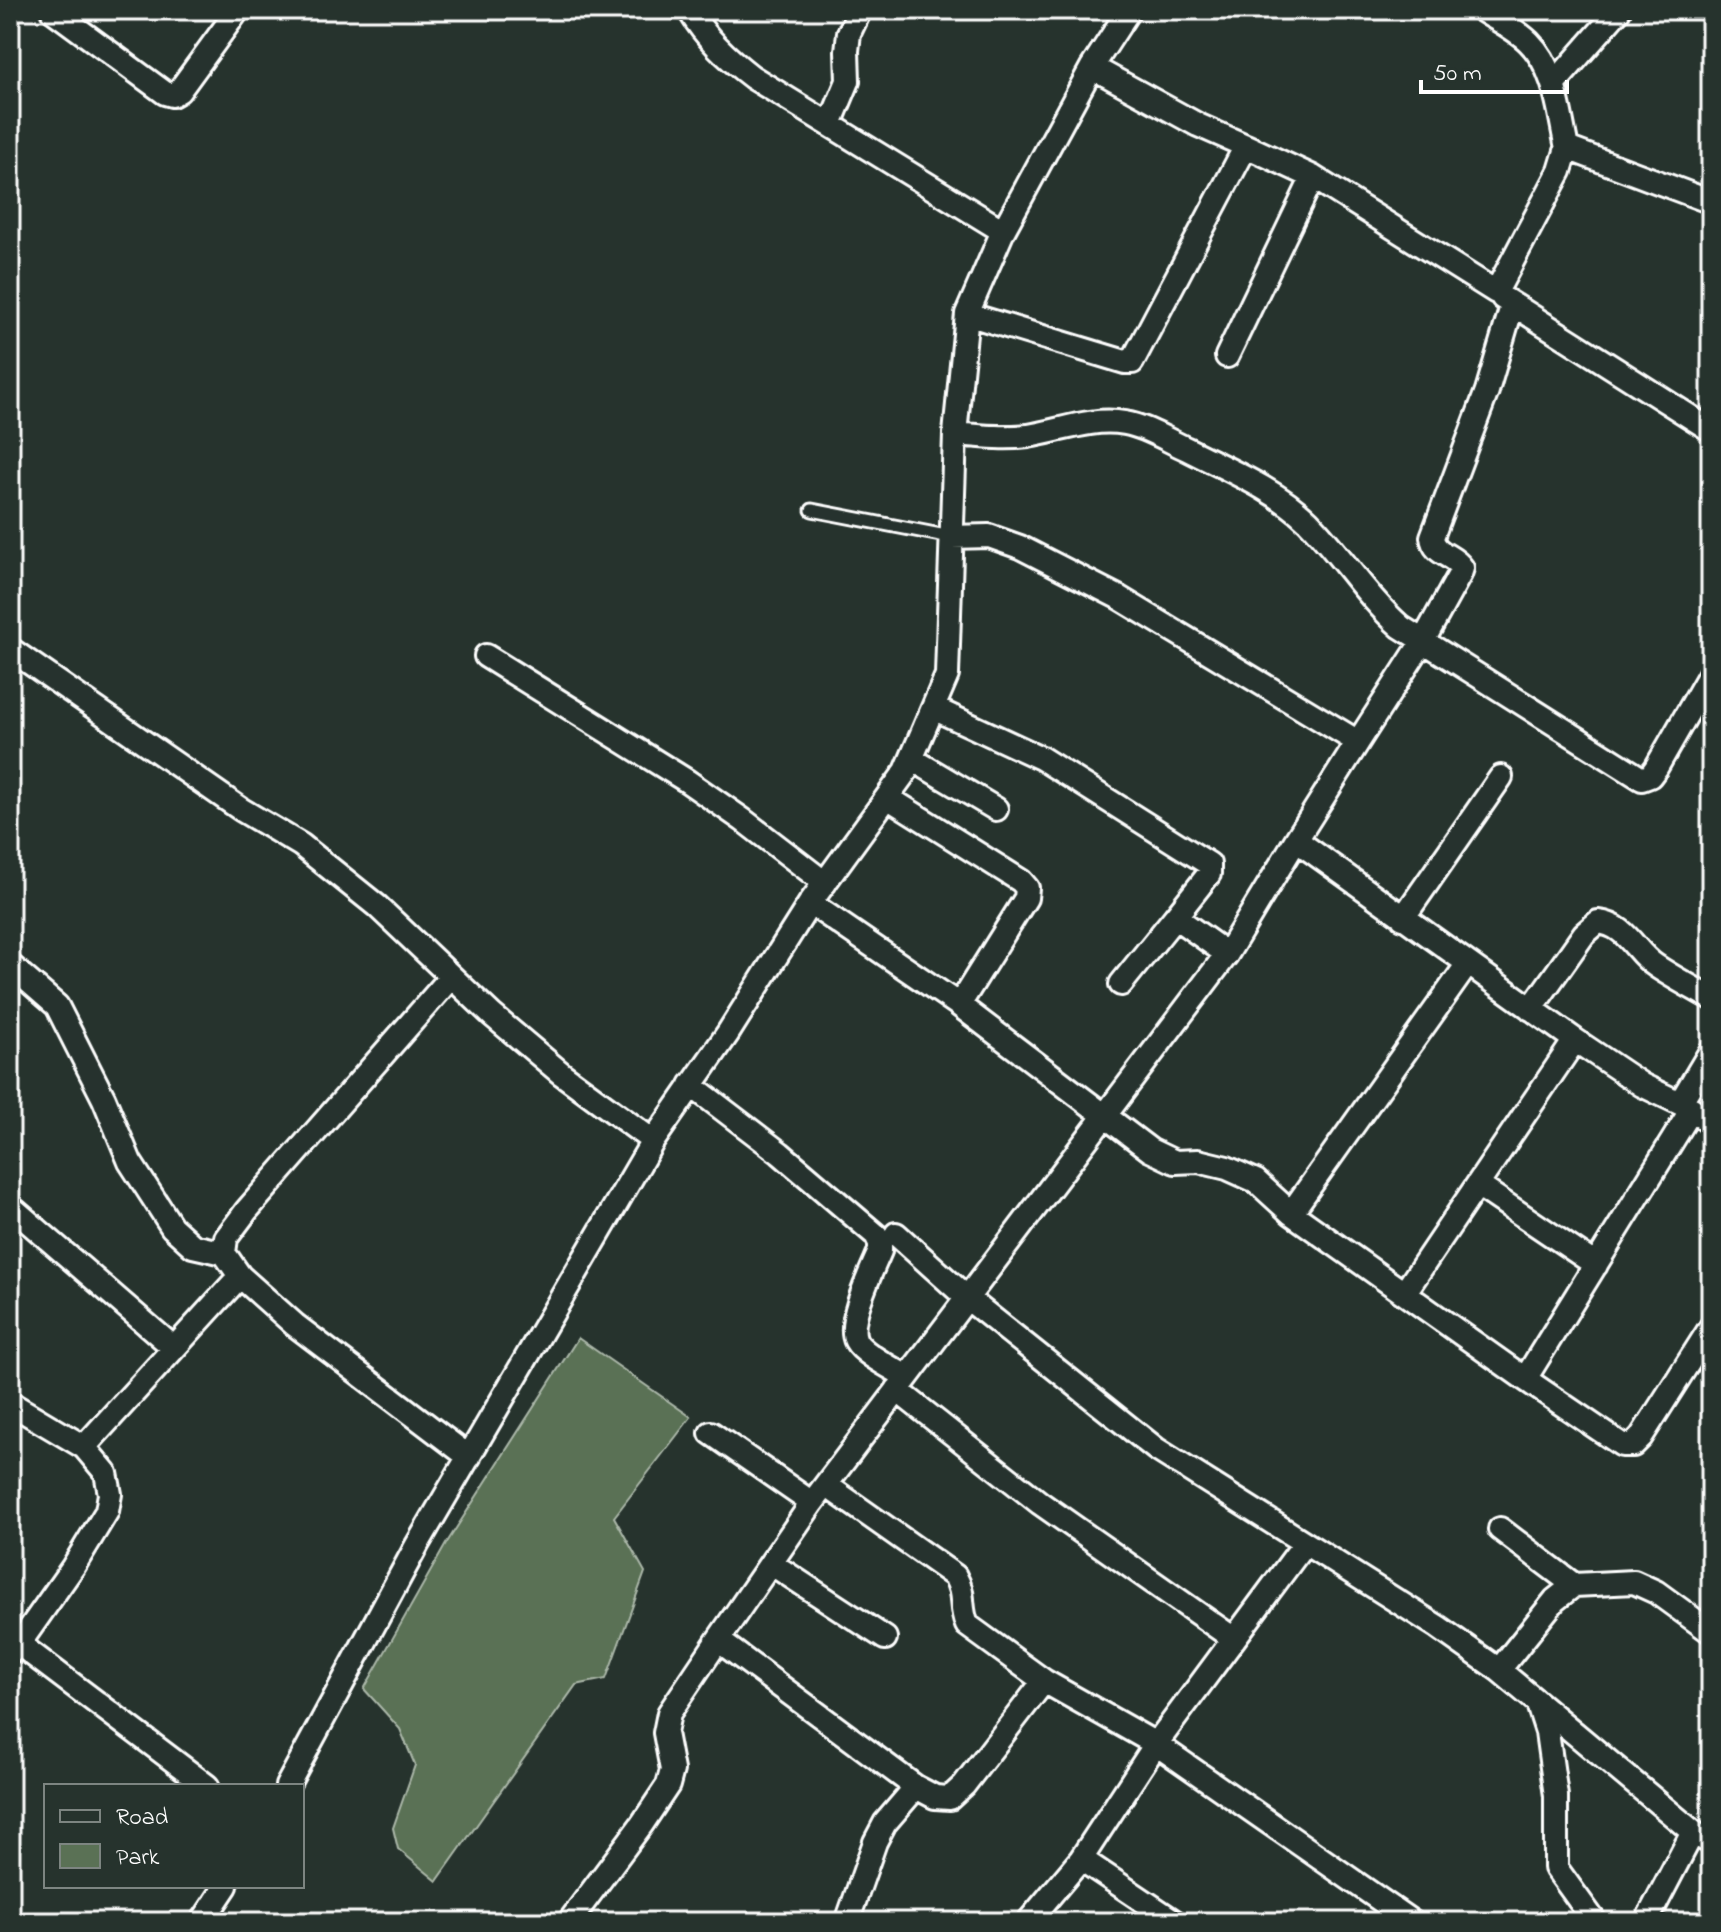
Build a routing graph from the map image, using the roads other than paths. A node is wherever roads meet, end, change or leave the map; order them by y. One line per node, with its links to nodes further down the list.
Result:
1 (52, 10): 2 (street)
2 (238, 10)
3 (689, 10): 10 (street)
4 (860, 10): 10 (street)
5 (1129, 10): 8 (street)
6 (1482, 10): 9 (street)
7 (1619, 10): 9 (street)
8 (1092, 67): 11 (street); 15 (street)
9 (1554, 84): 12 (street)
10 (830, 124): 15 (street)
11 (1246, 146): 13 (street); 17 (street)
12 (1567, 148): 14 (street); 16 (street)
13 (1313, 177): 16 (street); 18 (street)
14 (1711, 202)
15 (1003, 231): 17 (street)
16 (1504, 299): 19 (street); 23 (street)
17 (967, 314): 20 (street)
18 (1227, 356)
19 (1711, 430)
20 (955, 434): 22 (street); 23 (street)
21 (812, 510): 22 (lane)
22 (951, 537): 27 (street); 28 (street)
23 (1423, 641): 26 (street); 28 (street)
24 (10, 649): 41 (street)
25 (486, 656): 34 (street)
26 (1711, 672)
27 (933, 708): 29 (street); 36 (street)
28 (1358, 742): 33 (street)
29 (912, 759): 31 (street); 32 (street)
30 (1501, 777): 37 (street)
31 (887, 797): 34 (street); 44 (street)
32 (996, 809)
33 (1296, 840): 37 (street); 38 (street)
34 (825, 883): 35 (street)
35 (810, 903): 44 (street); 48 (street)
36 (1175, 917): 38 (street); 42 (street)
37 (1403, 918): 40 (street)
38 (1227, 954): 50 (street)
39 (10, 965): 57 (street)
40 (1467, 965): 45 (street); 55 (street)
41 (451, 977): 52 (street); 57 (street)
42 (1121, 984)
43 (1711, 998): 45 (street)
44 (959, 1005): 50 (street)
45 (1531, 1009): 46 (street)
46 (1575, 1040): 49 (street); 53 (street)
47 (1711, 1051): 49 (street)
48 (691, 1085): 52 (street); 65 (street)
49 (1686, 1106): 51 (street); 58 (street)
50 (1103, 1115): 55 (street); 61 (street)
51 (1711, 1124)
52 (653, 1141): 69 (street)
53 (1479, 1186): 58 (street); 60 (street)
54 (10, 1206): 63 (street)
55 (1291, 1213): 60 (street)
56 (896, 1234): 61 (street)
57 (224, 1253): 59 (street)
58 (1596, 1265): 64 (street)
59 (240, 1276): 63 (street); 69 (street)
60 (1405, 1292): 64 (street)
61 (967, 1298): 65 (street); 73 (street)
62 (1711, 1327): 64 (street)
63 (174, 1348): 68 (street)
64 (1525, 1379)
65 (902, 1384): 70 (street); 78 (street)
66 (10, 1403): 68 (street)
67 (711, 1433): 71 (street)
68 (84, 1447): 80 (street)
69 (469, 1457): 86 (street)
70 (826, 1485): 71 (street); 82 (street)
71 (812, 1503): 74 (street)
72 (1500, 1529): 75 (street)
73 (1305, 1543): 78 (street); 81 (street)
74 (772, 1564): 77 (street); 79 (street)
75 (1574, 1585): 76 (street); 81 (street)
76 (1711, 1632)
77 (885, 1638)
78 (1234, 1639): 84 (street)
79 (718, 1640): 87 (street); 92 (street)
80 (14, 1649): 85 (street)
81 (1499, 1670): 83 (street)
82 (1044, 1681): 84 (street); 87 (street)
83 (1537, 1702): 88 (street); 97 (street)
84 (1156, 1744): 89 (street); 96 (street)
85 (204, 1784)
86 (288, 1784)
87 (916, 1787): 93 (street)
88 (1702, 1837): 98 (street)
89 (1081, 1859): 94 (street); 95 (street)
90 (225, 1888): 91 (street)
91 (202, 1922)
92 (569, 1922)
93 (847, 1922)
94 (1028, 1922)
95 (1175, 1922)
96 (1412, 1922)
97 (1595, 1922)
98 (1646, 1922)

